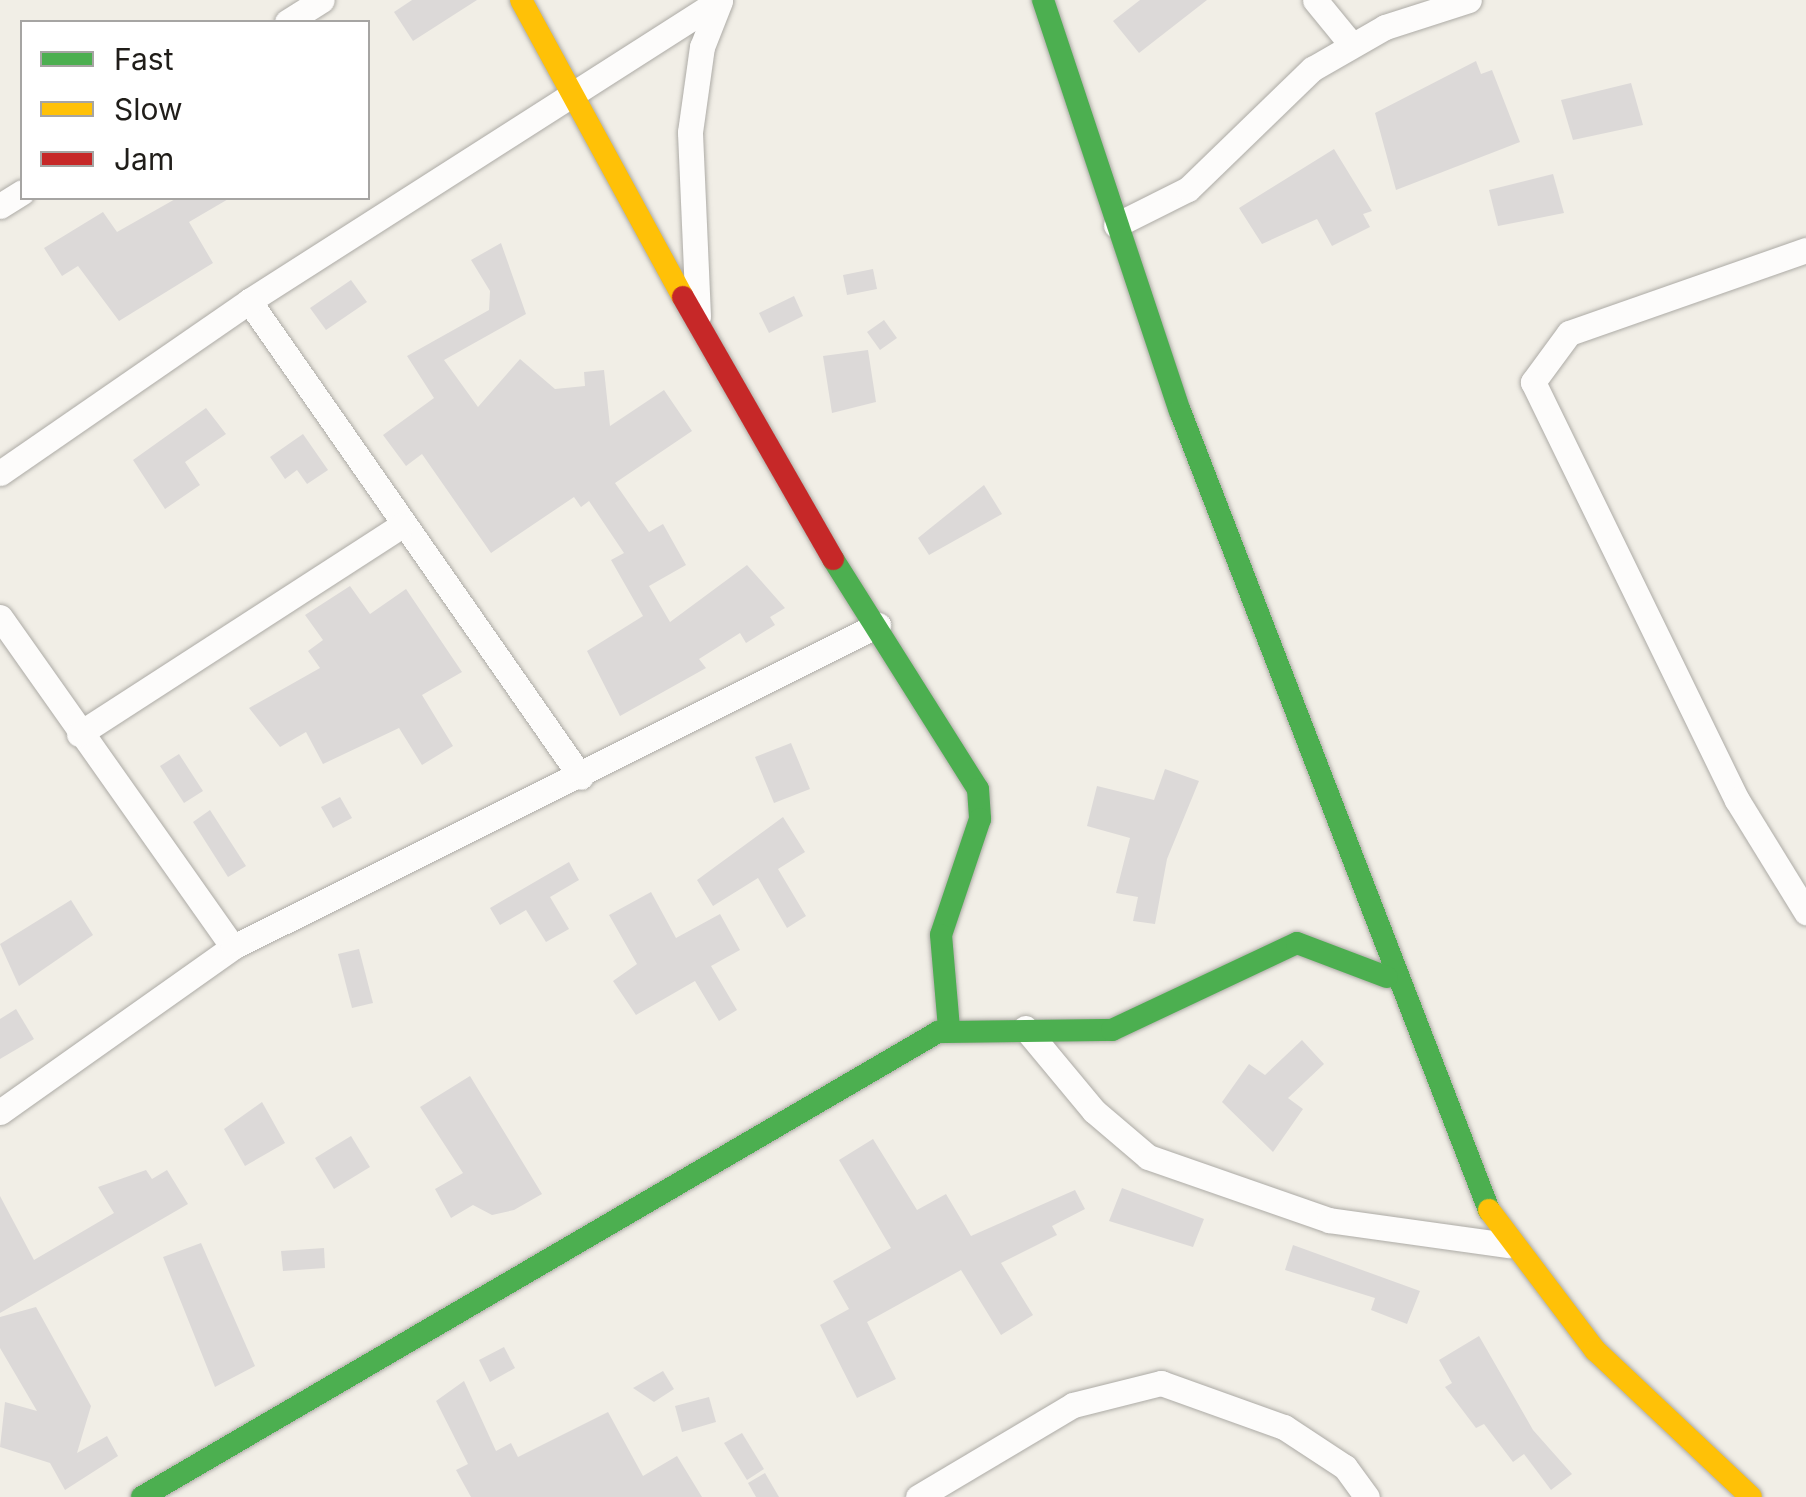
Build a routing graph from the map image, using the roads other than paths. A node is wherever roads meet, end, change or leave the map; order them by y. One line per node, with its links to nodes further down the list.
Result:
1 (322, 0): 7 (street)
2 (522, 0): 9 (street)
3 (720, 0): 9 (street); 13 (street)
4 (1044, 0): 10 (street)
5 (1316, 0): 8 (street)
6 (1469, 0): 8 (street)
7 (289, 20)
8 (1351, 44): 10 (street)
9 (576, 92): 12 (street); 13 (street)
10 (1116, 225): 22 (street)
11 (1806, 250): 20 (street)
12 (249, 301): 14 (street); 15 (street)
13 (699, 329): 17 (street)
14 (0, 473)
15 (401, 526): 18 (street); 19 (street)
16 (0, 617): 18 (street)
17 (878, 625): 19 (street); 23 (street)
18 (78, 734): 21 (street)
19 (581, 777): 21 (street)
20 (1806, 912)
21 (233, 947): 25 (street)
22 (1387, 977): 24 (street); 26 (street)
23 (949, 1028): 24 (street); 27 (street)
24 (1025, 1028): 26 (street)
25 (0, 1112)
26 (1508, 1245): 30 (street)
27 (142, 1497)
28 (918, 1497): 29 (street)
29 (1367, 1497)
30 (1751, 1497)

